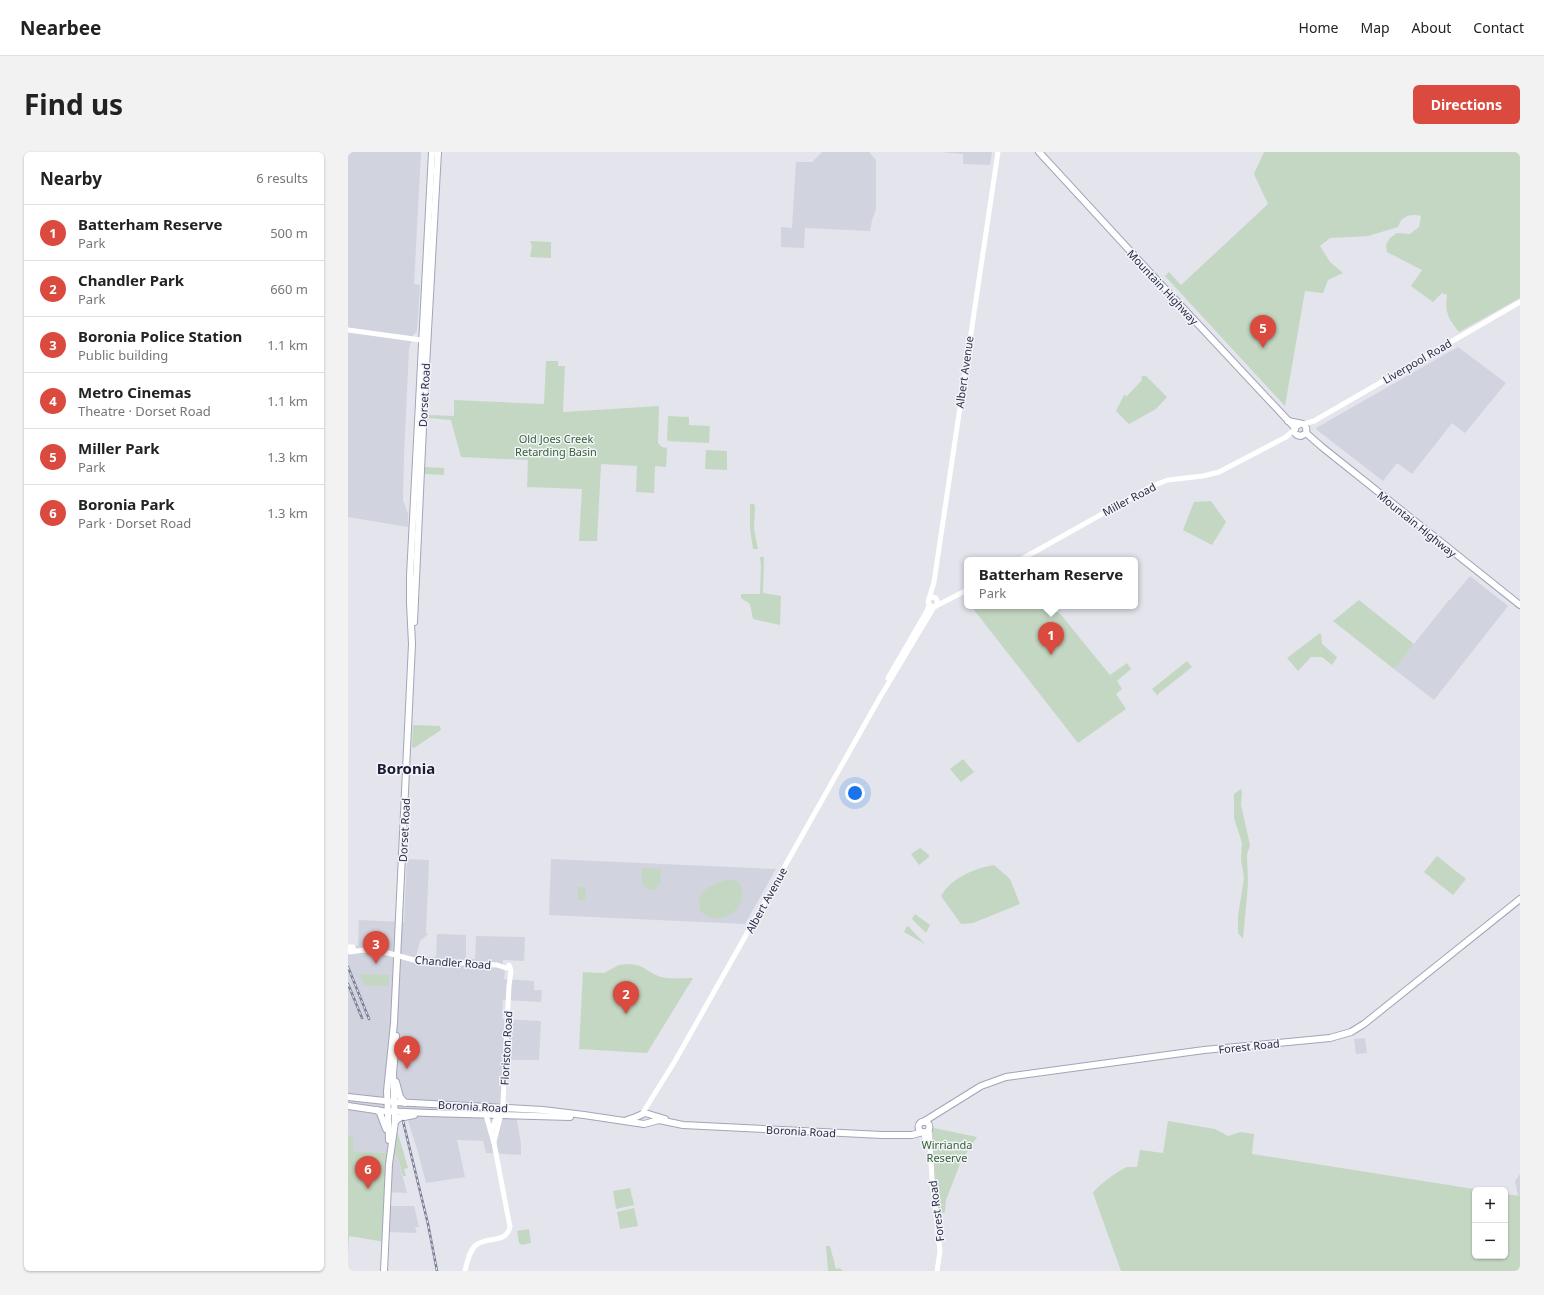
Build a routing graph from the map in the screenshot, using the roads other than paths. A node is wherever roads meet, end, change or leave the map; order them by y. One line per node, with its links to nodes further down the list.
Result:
1 (432, 152): 5 (main road, Dorset Road)
2 (438, 152): 5 (main road, Dorset Road)
3 (997, 152): 12 (main road, Albert Avenue)
4 (1039, 152): 9 (main road, Mountain Highway)
5 (433, 191): 8 (main road, Dorset Road)
6 (1520, 302): 9 (main road, Liverpool Road)
7 (348, 330): 8 (main road)
8 (424, 341): 18 (main road, Dorset Road)
9 (1301, 430): 10 (main road, Miller Road); 14 (main road, Mountain Highway)
10 (1025, 557)
11 (964, 592): 13 (main road)
12 (934, 598): 13 (main road); 15 (main road, Albert Avenue); 15 (main road)
13 (950, 599): 15 (main road)
14 (1520, 605)
15 (933, 606): 40 (main road, Albert Avenue)
16 (1520, 899): 35 (main road, Forest Road)
17 (350, 949): 18 (main road, Chandler Road)
18 (397, 956): 19 (main road, Chandler Road); 20 (main road, Dorset Road)
19 (508, 967): 31 (main road, Floriston Road)
20 (394, 1023): 21 (main road, Dorset Road); 22 (main road, Dorset Road)
21 (393, 1074): 26 (main road, Dorset Road); 27 (main road)
22 (387, 1091): 24 (main road); 25 (main road, Dorset Road)
23 (348, 1097): 24 (main road, Boronia Road)
24 (362, 1099): 25 (main road, Boronia Road)
25 (387, 1102): 26 (main road, Boronia Road); 33 (main road, Dorset Road)
26 (394, 1102): 27 (main road, Boronia Road); 34 (main road, Dorset Road)
27 (405, 1103): 28 (main road, Boronia Road)
28 (448, 1105): 30 (main road, Boronia Road); 37 (main road); 38 (main road)
29 (348, 1106): 32 (main road, Boronia Road)
30 (479, 1107): 31 (main road, Boronia Road); 39 (main road)
31 (503, 1108): 42 (main road, Floriston Road); 43 (main road, Boronia Road)
32 (377, 1110): 33 (main road, Boronia Road); 53 (main road, Dorset Road)
33 (388, 1111): 34 (main road, Boronia Road); 53 (main road, Dorset Road)
34 (395, 1112): 36 (main road, Boronia Road); 45 (main road, Dorset Road)
35 (941, 1112): 47 (main road, Forest Road); 49 (main road, Forest Road)
36 (428, 1113): 37 (main road, Boronia Road); 45 (main road, Boronia Road)
37 (436, 1114): 38 (main road, Boronia Road)
38 (468, 1115): 39 (main road, Boronia Road)
39 (478, 1115): 41 (main road, Boronia Road)
40 (645, 1115): 44 (main road, Boronia Road); 46 (main road); 46 (main road); 48 (main road, Boronia Road)
41 (486, 1116): 42 (main road, Boronia Road); 51 (main road)
42 (499, 1116): 43 (main road, Boronia Road); 51 (main road); 54 (main road)
43 (597, 1117): 44 (main road, Boronia Road)
44 (622, 1120): 46 (main road, Boronia Road)
45 (395, 1122): 55 (main road, Dorset Road)
46 (645, 1123): 48 (main road, Boronia Road)
47 (921, 1123): 49 (main road); 50 (main road); 52 (main road, Boronia Road)
48 (678, 1124): 52 (main road, Boronia Road)
49 (929, 1128): 50 (main road); 56 (main road, Forest Road)
50 (923, 1132): 52 (main road, Boronia Road); 56 (main road, Forest Road)
51 (491, 1133): 54 (main road)
52 (900, 1135)
53 (389, 1140): 55 (main road, Dorset Road)
54 (494, 1143): 58 (main road)
55 (391, 1148): 57 (main road, Dorset Road)
56 (929, 1151): 59 (main road, Forest Road)
57 (384, 1271)
58 (465, 1271)
59 (937, 1271)

